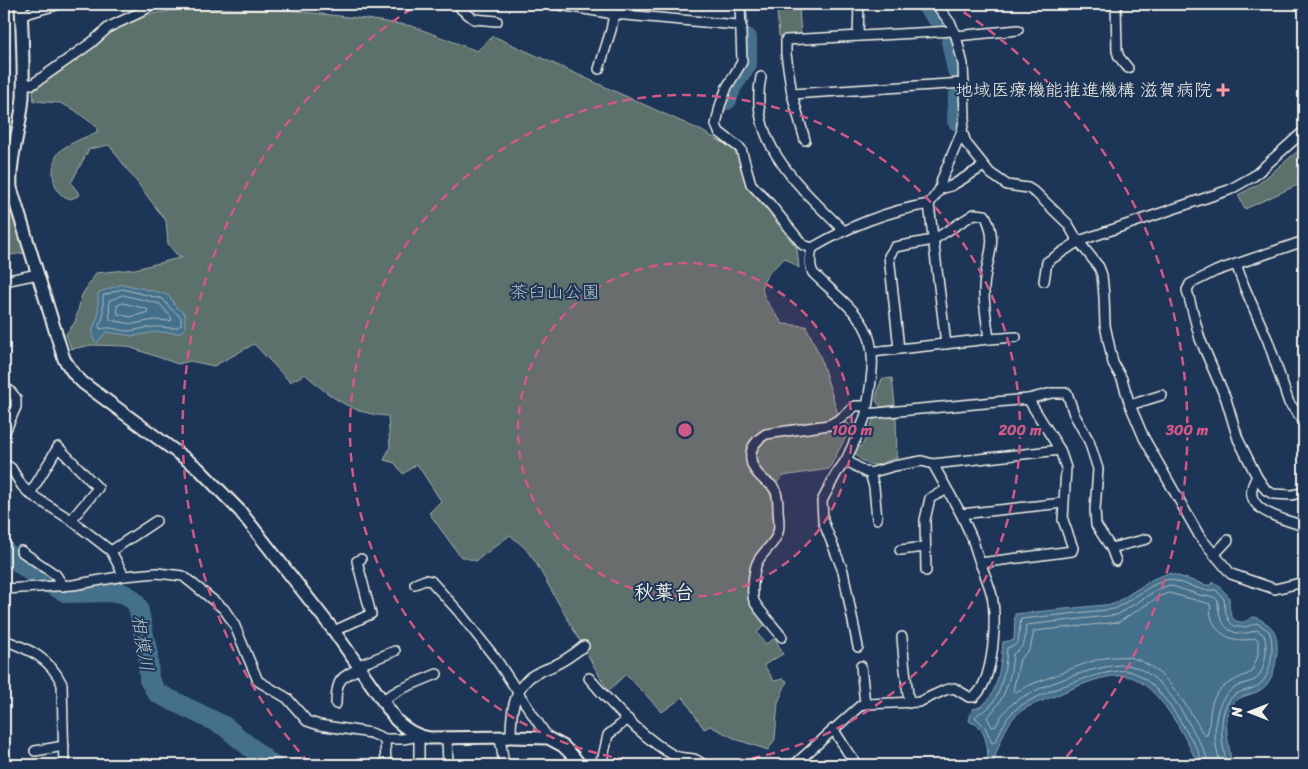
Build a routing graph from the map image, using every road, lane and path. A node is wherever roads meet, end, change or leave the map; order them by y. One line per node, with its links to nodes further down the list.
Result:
1 (60, 4): 9 (street)
2 (152, 4): 19 (street)
3 (459, 4): 11 (street)
4 (554, 4): 10 (street)
5 (740, 4): 12 (street)
6 (859, 4): 15 (street)
7 (936, 4): 14 (street)
8 (1116, 4): 16 (street)
9 (21, 10): 19 (street)
10 (614, 14): 12 (street); 17 (street)
11 (496, 21)
12 (742, 28): 32 (street)
13 (1018, 30): 14 (street)
14 (955, 33): 15 (street); 20 (street)
15 (858, 36): 21 (street)
16 (1128, 68)
17 (599, 69)
18 (761, 77): 28 (street)
19 (23, 84): 34 (street)
20 (964, 84): 21 (street); 22 (street)
21 (792, 94): 24 (street)
22 (962, 131): 25 (street); 26 (street)
23 (1304, 131): 30 (street)
24 (805, 140)
25 (984, 166): 26 (street); 30 (street)
26 (940, 189): 27 (street)
27 (929, 204): 28 (street); 29 (street)
28 (844, 231): 32 (street)
29 (933, 240): 38 (street); 39 (street); 40 (street)
30 (1079, 241): 36 (street); 45 (street)
31 (1304, 241): 33 (street)
32 (812, 248): 41 (street)
33 (1236, 264): 47 (street); 54 (street)
34 (38, 274): 35 (street); 81 (street)
35 (4, 281)
36 (1044, 281)
37 (1016, 338): 38 (street)
38 (989, 339): 39 (street)
39 (946, 344): 40 (street)
40 (898, 349): 41 (street)
41 (872, 352): 46 (street)
42 (4, 390): 48 (street)
43 (1162, 395): 45 (street)
44 (1028, 399): 46 (street); 49 (street); 67 (street)
45 (1130, 405): 71 (street)
46 (866, 410): 50 (street); 82 (street)
47 (1304, 421)
48 (4, 434)
49 (1060, 450): 52 (street); 58 (street)
50 (846, 460): 53 (street); 86 (street)
51 (4, 464): 57 (street)
52 (933, 464): 53 (street); 55 (street)
53 (870, 473): 60 (street)
54 (1257, 477): 56 (street); 63 (street)
55 (946, 490): 59 (street); 66 (street)
56 (1304, 492)
57 (30, 494): 61 (street); 61 (street)
58 (1063, 503): 59 (street); 74 (street)
59 (961, 514): 74 (street)
60 (877, 519)
61 (71, 520): 70 (street)
62 (156, 521): 70 (street)
63 (1304, 526)
64 (1147, 539): 67 (street)
65 (1228, 540): 71 (street)
66 (925, 547): 68 (street); 75 (street)
67 (1111, 548): 73 (street)
68 (900, 550)
69 (21, 551): 79 (street)
70 (111, 551): 76 (street)
71 (1214, 555): 77 (street)
72 (361, 559): 81 (street)
73 (1116, 561)
74 (980, 563): 94 (street)
75 (926, 571)
76 (124, 576): 79 (street); 103 (street)
77 (1304, 582)
78 (415, 584): 92 (street)
79 (61, 586): 80 (street)
80 (4, 589)
81 (334, 632): 89 (street)
82 (782, 637)
83 (902, 637): 94 (street)
84 (4, 640): 104 (street)
85 (584, 646): 92 (street)
86 (858, 647)
87 (395, 651): 89 (street)
88 (861, 666): 96 (street)
89 (360, 667): 93 (street); 95 (street)
90 (437, 674): 93 (street)
91 (589, 678): 97 (street)
92 (518, 692): 100 (street); 102 (street)
93 (382, 700): 99 (street)
94 (910, 703): 96 (street)
95 (336, 704)
96 (865, 704): 98 (street)
97 (628, 719): 112 (street); 113 (street)
98 (833, 729): 114 (street); 115 (street)
99 (418, 736): 101 (street); 103 (street); 108 (street)
100 (506, 737): 101 (street); 102 (street); 110 (street)
101 (447, 738): 109 (street)
102 (548, 738): 111 (street)
103 (384, 739): 107 (street)
104 (64, 746): 105 (street); 106 (street)
105 (35, 751)
106 (64, 765)
107 (386, 765)
108 (418, 765)
109 (448, 765)
110 (504, 765)
111 (580, 765)
112 (597, 765)
113 (704, 765)
114 (794, 765)
115 (856, 765)

